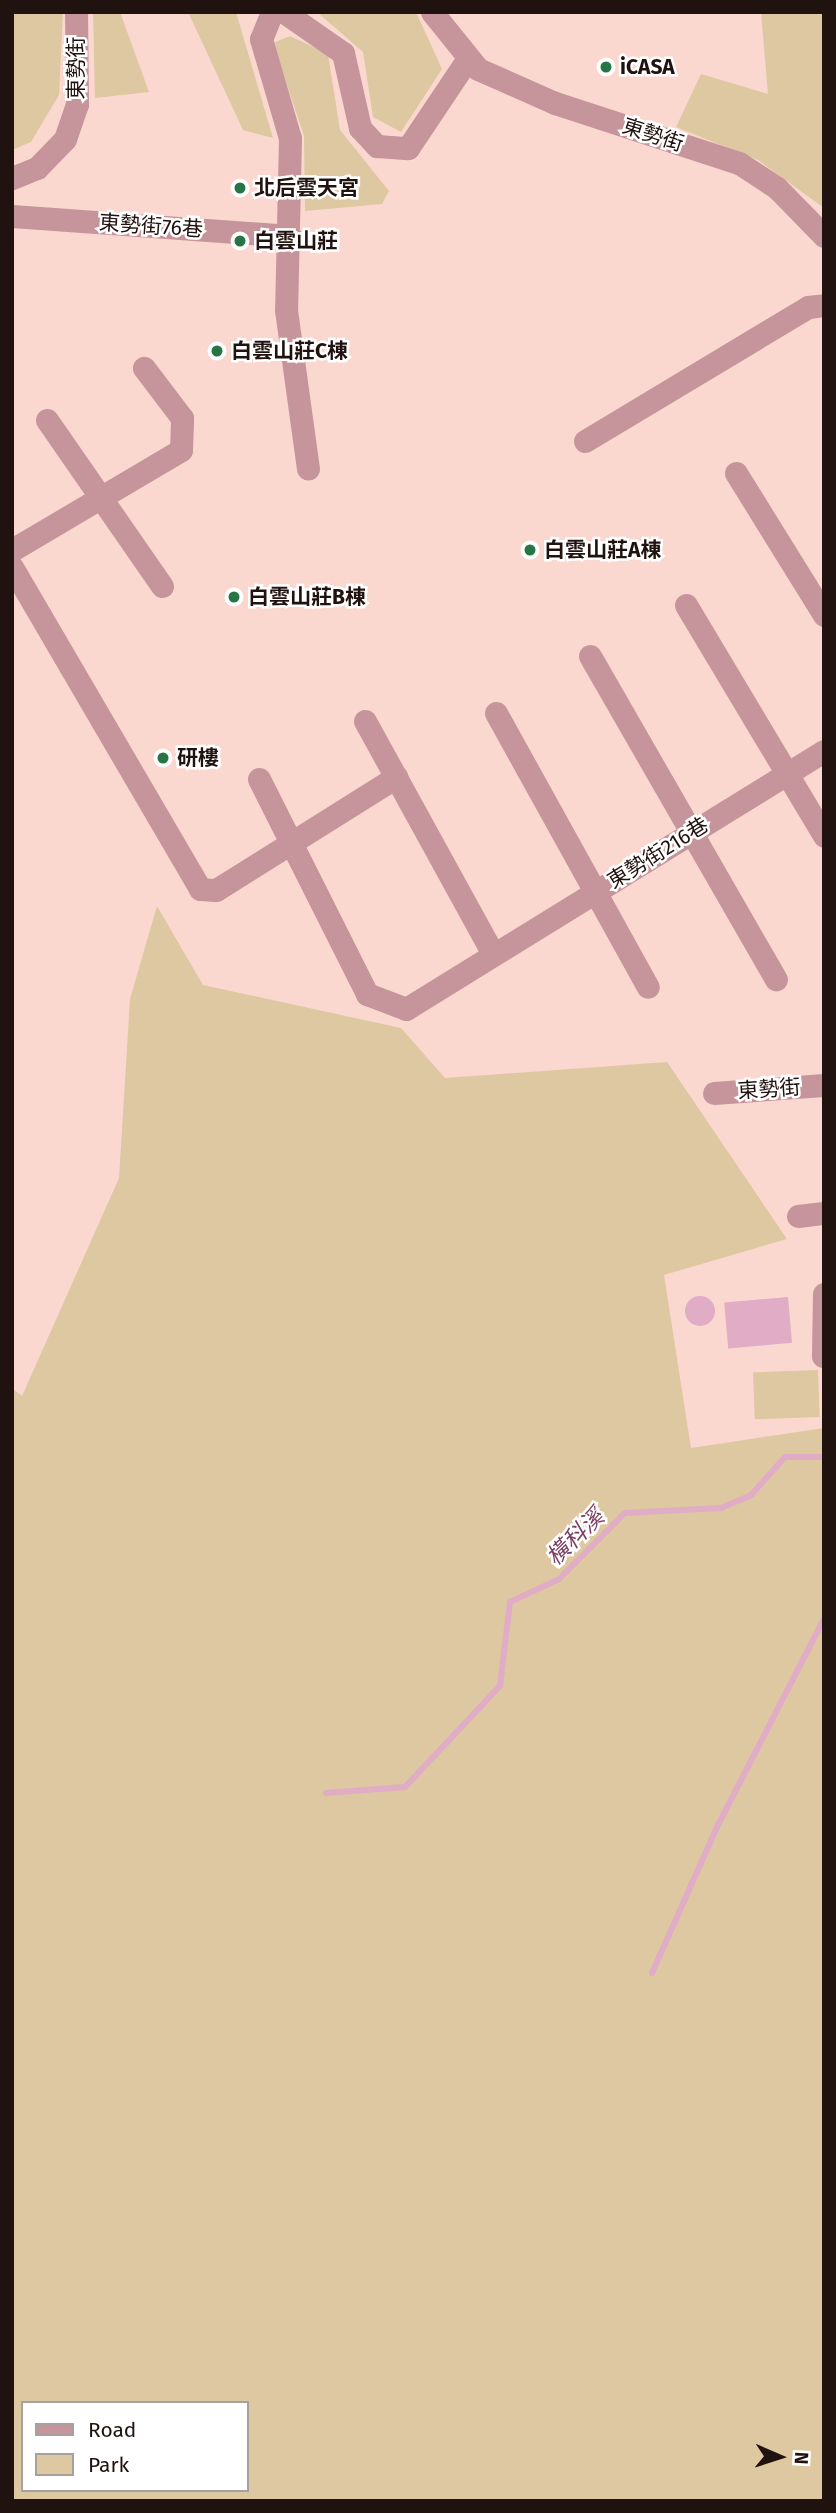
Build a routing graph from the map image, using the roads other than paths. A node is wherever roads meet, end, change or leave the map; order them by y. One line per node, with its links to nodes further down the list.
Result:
1 (76, 12): 6 (street, 東勢街)
2 (272, 12): 8 (street)
3 (284, 12): 5 (street)
4 (432, 12): 5 (street, 東勢街)
5 (467, 60): 9 (street, 東勢街)
6 (12, 177)
7 (12, 216): 8 (street, 東勢街76巷)
8 (290, 236): 14 (street)
9 (824, 236)
10 (824, 305): 13 (street)
11 (144, 369): 16 (street)
12 (47, 420): 16 (street)
13 (585, 441)
14 (308, 468)
15 (736, 473): 21 (street)
16 (102, 498): 17 (street); 19 (street)
17 (12, 550)
18 (12, 567): 31 (street)
19 (162, 586)
20 (686, 605): 26 (street)
21 (824, 615)
22 (590, 656): 29 (street)
23 (496, 713): 32 (street)
24 (365, 721): 27 (street)
25 (824, 751): 26 (street, 東勢街216巷)
26 (787, 774): 29 (street, 東勢街216巷); 30 (street)
27 (396, 777): 31 (street); 33 (street)
28 (259, 779): 31 (street, 東勢街216巷)
29 (691, 833): 32 (street, 東勢街216巷); 34 (street)
30 (824, 836)
31 (292, 843): 33 (street, 東勢街216巷)
32 (596, 891): 33 (street, 東勢街216巷); 35 (street)
33 (493, 954)
34 (776, 978)
35 (648, 987)
36 (824, 1085): 37 (street, 東勢街)
37 (714, 1093)
38 (824, 1213): 39 (street)
39 (798, 1216)
40 (824, 1294): 41 (street)
41 (823, 1356)

